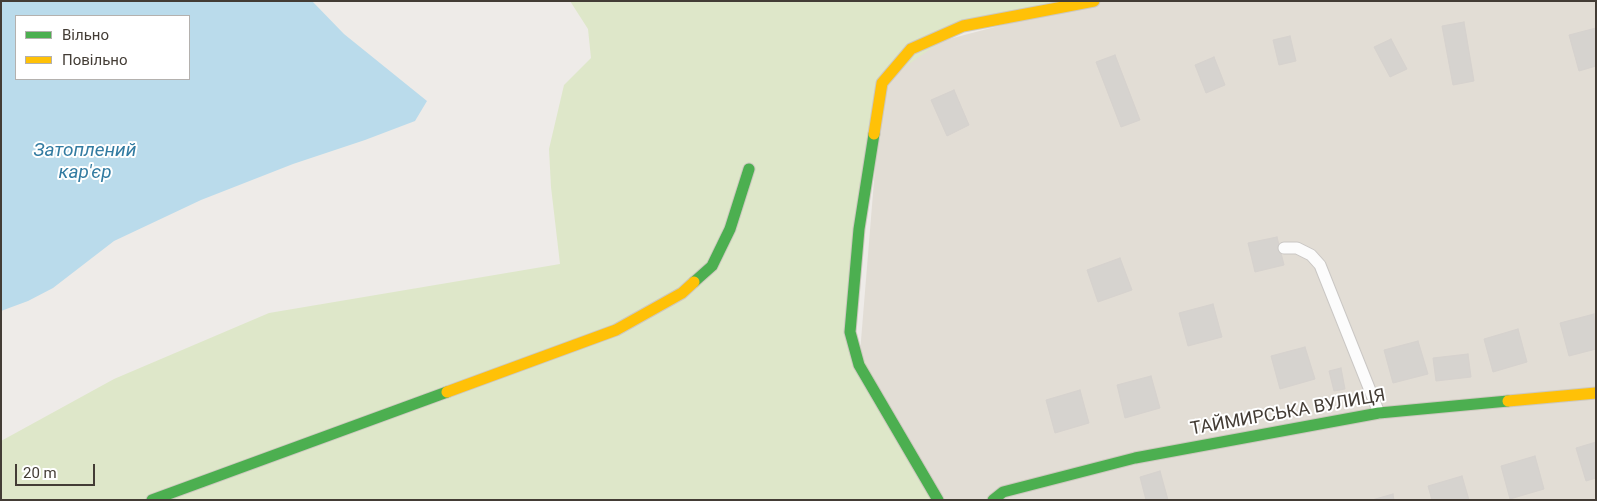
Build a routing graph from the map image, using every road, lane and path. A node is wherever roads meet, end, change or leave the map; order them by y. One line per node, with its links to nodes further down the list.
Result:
1 (1094, 1): 7 (street)
2 (749, 169): 6 (street)
3 (1284, 248): 5 (lane)
4 (1596, 393): 5 (street, ТАЙМИРСЬКА ВУЛИЦЯ)
5 (1379, 413): 8 (street, ТАЙМИРСЬКА ВУЛИЦЯ)
6 (152, 500)
7 (938, 500)
8 (993, 500)

